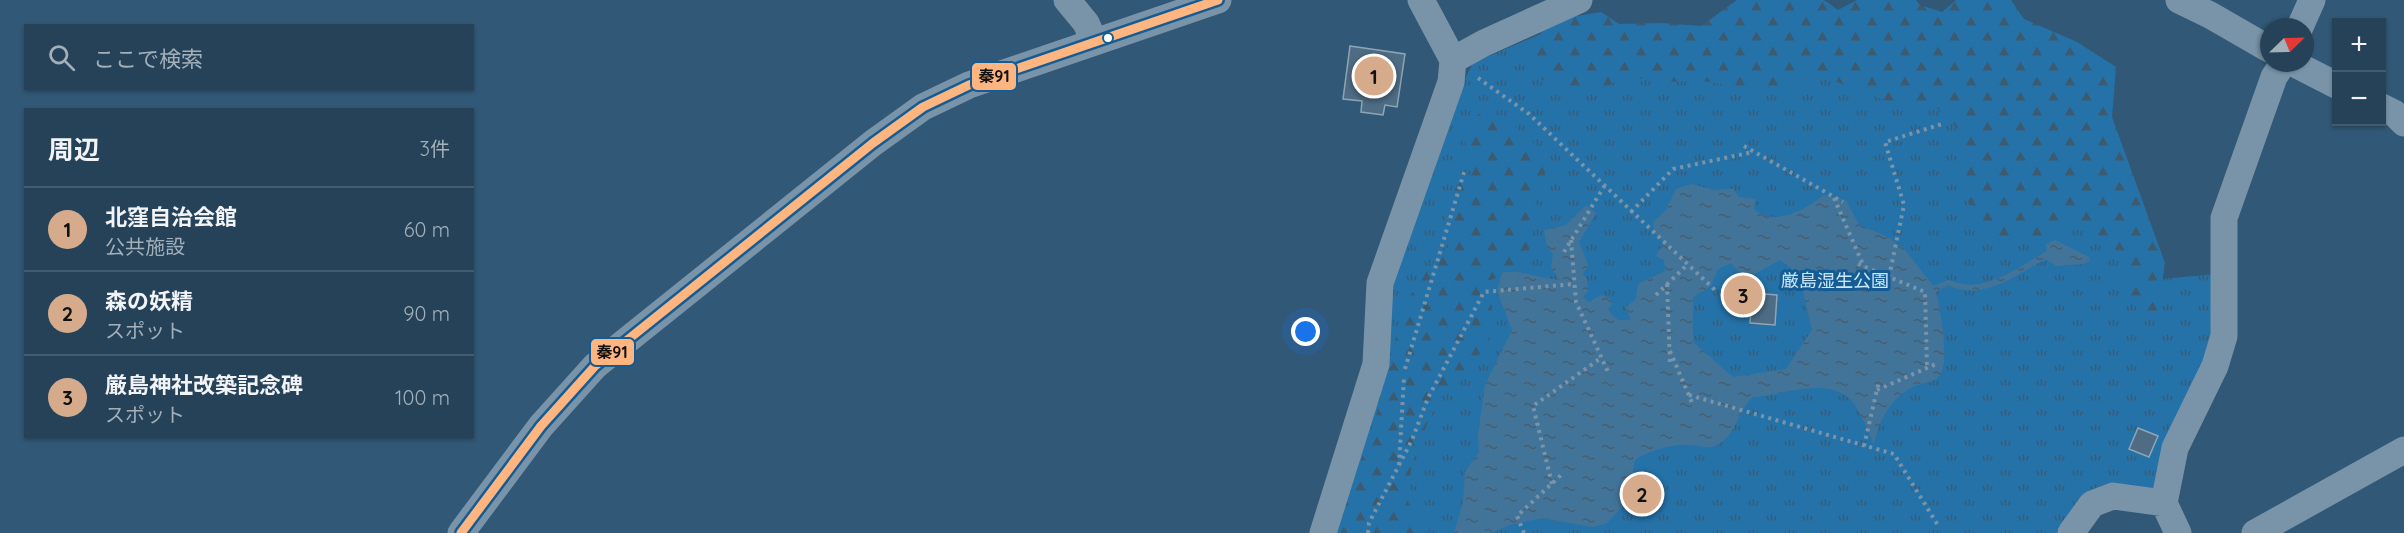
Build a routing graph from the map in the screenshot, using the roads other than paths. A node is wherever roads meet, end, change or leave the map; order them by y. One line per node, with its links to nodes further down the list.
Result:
1 (1067, 0): 9 (street)
2 (1421, 0): 11 (street)
3 (1579, 0): 11 (street)
4 (2179, 0): 7 (street)
5 (2312, 0): 8 (street)
6 (1215, 1): 9 (street)
7 (2210, 7): 10 (street)
8 (2304, 18)
9 (1094, 41): 19 (street)
10 (2260, 43)
11 (1453, 60): 20 (street)
12 (2277, 72): 18 (street)
13 (2311, 72): 14 (street)
14 (2332, 82)
15 (2386, 109): 16 (street)
16 (2404, 123)
17 (2404, 450): 23 (street)
18 (2164, 503): 21 (street); 22 (street)
19 (461, 533)
20 (1323, 533)
21 (2071, 533)
22 (2178, 533)
23 (2255, 533)

